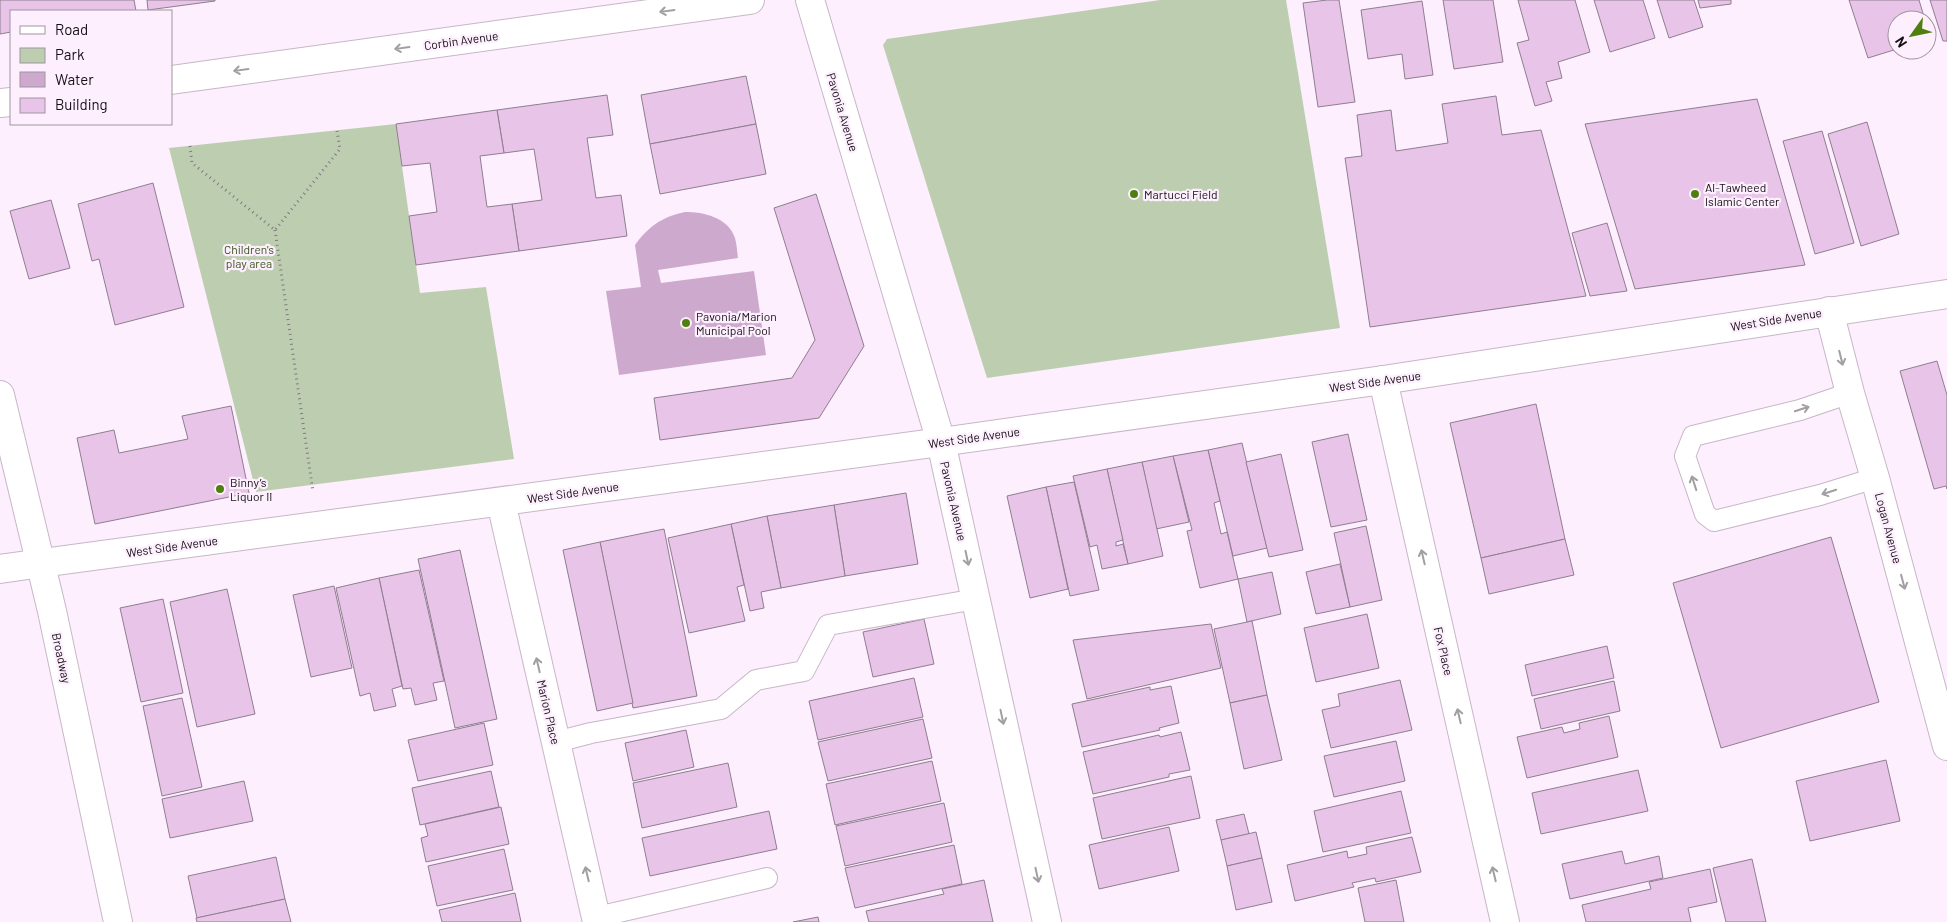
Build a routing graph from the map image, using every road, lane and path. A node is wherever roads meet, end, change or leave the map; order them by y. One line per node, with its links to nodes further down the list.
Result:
1 (750, 0): 3 (street, Corbin Avenue, one-way to 3)
2 (810, 0): 12 (street, Pavonia Avenue)
3 (172, 80)
4 (338, 131): 6 (path)
5 (190, 146): 6 (path)
6 (275, 230): 14 (path)
7 (1947, 294): 8 (street, West Side Avenue)
8 (1829, 311): 9 (street, West Side Avenue); 10 (street, Logan Avenue, one-way to 10)
9 (1383, 380): 12 (street, West Side Avenue); 25 (street, Fox Place, one-way to 9)
10 (1850, 393): 13 (street, Logan Avenue); 13 (lane, one-way to 10)
11 (0, 395): 16 (street, Broadway)
12 (941, 442): 15 (street, West Side Avenue); 18 (street, Pavonia Avenue, one-way to 18)
13 (1875, 478): 20 (street, Logan Avenue, one-way to 20)
14 (313, 492)
15 (501, 502): 16 (street, West Side Avenue); 19 (street, Marion Place, one-way to 15)
16 (42, 564): 17 (street, West Side Avenue); 23 (street, Broadway)
17 (0, 569)
18 (976, 599): 19 (lane); 24 (street, Pavonia Avenue, one-way to 24)
19 (556, 742): 22 (street, Marion Place, one-way to 19)
20 (1947, 746)
21 (767, 878): 22 (lane)
22 (597, 920)
23 (118, 922)
24 (1047, 922)
25 (1505, 922)

